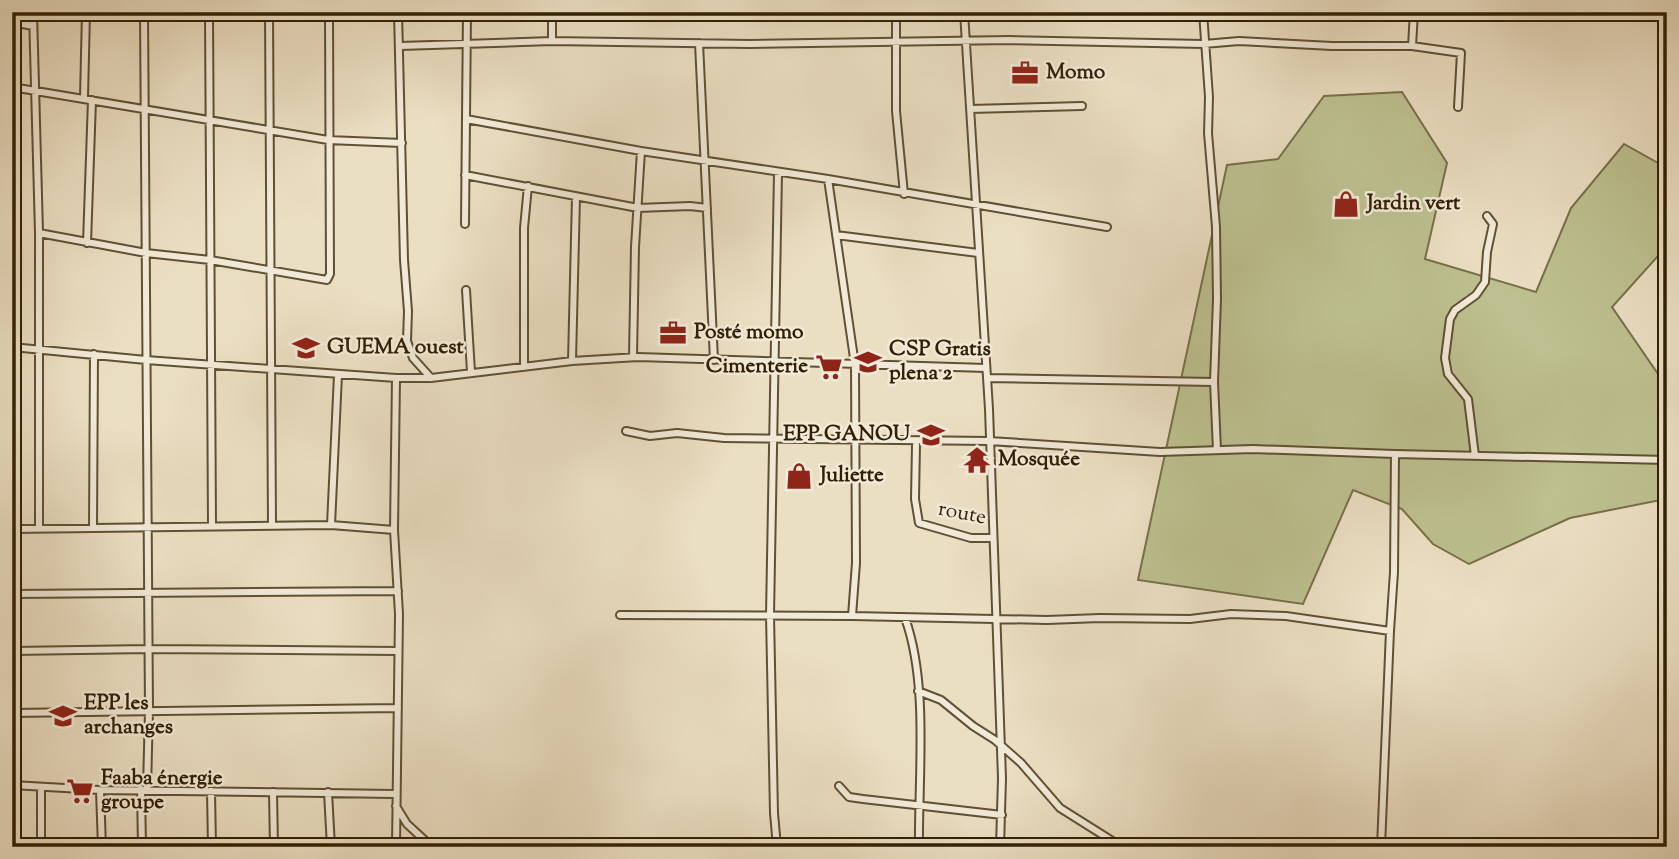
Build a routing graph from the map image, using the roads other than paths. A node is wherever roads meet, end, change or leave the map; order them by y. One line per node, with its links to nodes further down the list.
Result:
1 (33, 12): 15 (street)
2 (86, 12): 26 (street)
3 (144, 12): 30 (street)
4 (209, 12): 33 (street)
5 (269, 12): 34 (street)
6 (329, 12): 35 (street)
7 (398, 12): 22 (street)
8 (467, 12): 19 (street)
9 (552, 12): 17 (street)
10 (964, 12): 16 (street)
11 (1203, 12): 21 (street)
12 (1414, 12): 23 (street)
13 (897, 13): 18 (street)
14 (12, 22): 15 (street)
15 (33, 26): 25 (street)
16 (965, 40): 18 (street); 21 (street); 31 (street)
17 (552, 41): 19 (street); 20 (street)
18 (895, 42): 20 (street); 43 (street)
19 (465, 43): 22 (street); 32 (street)
20 (699, 43): 38 (street)
21 (1203, 44): 23 (street); 77 (street)
22 (400, 46): 36 (street)
23 (1412, 46): 29 (street)
24 (12, 87): 25 (street)
25 (37, 90): 26 (street); 51 (street)
26 (83, 97): 27 (street)
27 (92, 100): 30 (street); 53 (street)
28 (1083, 106): 31 (street)
29 (1458, 107)
30 (143, 109): 33 (street); 54 (street)
31 (970, 109): 45 (street)
32 (466, 119): 37 (street); 40 (street)
33 (210, 120): 34 (street); 56 (street)
34 (269, 130): 35 (street); 57 (street)
35 (328, 140): 36 (street); 57 (street)
36 (402, 143): 74 (street)
37 (641, 151): 38 (street); 46 (street)
38 (703, 160): 39 (street); 47 (street)
39 (778, 173): 41 (street); 66 (street)
40 (465, 175): 42 (street); 49 (street)
41 (828, 180): 43 (street); 52 (street)
42 (528, 186): 44 (street); 69 (street)
43 (904, 194): 45 (street)
44 (576, 197): 46 (street); 65 (street)
45 (975, 204): 50 (street); 55 (street)
46 (638, 208): 47 (street); 62 (street)
47 (707, 208): 64 (street)
48 (1487, 216): 85 (street)
49 (465, 225)
50 (1107, 228)
51 (39, 233): 53 (street); 60 (street)
52 (836, 235): 55 (street); 68 (street)
53 (87, 243): 54 (street)
54 (146, 253): 56 (street); 63 (street)
55 (978, 253): 71 (street)
56 (210, 260): 57 (street); 67 (street)
57 (271, 271): 70 (street)
58 (466, 290): 72 (street)
59 (12, 347): 60 (street)
60 (40, 350): 61 (street); 92 (street)
61 (94, 354): 63 (street); 91 (street)
62 (633, 357): 64 (street); 65 (street)
63 (146, 360): 67 (street); 90 (street)
64 (714, 360): 66 (street)
65 (572, 362): 69 (street)
66 (774, 362): 68 (street); 79 (street)
67 (211, 364): 70 (street); 87 (street)
68 (855, 365): 71 (street); 80 (street)
69 (524, 367): 72 (street)
70 (271, 369): 73 (street); 88 (street)
71 (986, 369): 75 (street)
72 (471, 372): 74 (street)
73 (338, 375): 76 (street); 89 (street)
74 (431, 378): 76 (street)
75 (987, 378): 77 (street); 81 (street)
76 (396, 379): 94 (street)
77 (1214, 382): 83 (street)
78 (626, 431): 79 (street)
79 (773, 439): 80 (street); 100 (street)
80 (857, 441): 81 (street); 101 (street)
81 (989, 441): 83 (street); 95 (street)
82 (916, 446): 95 (street, route)
83 (1217, 450): 84 (street)
84 (1395, 454): 85 (street); 104 (street)
85 (1475, 456): 86 (street)
86 (1667, 460)
87 (212, 525): 88 (street); 90 (street)
88 (272, 525): 89 (street)
89 (331, 525): 94 (street)
90 (148, 526): 91 (street); 96 (street)
91 (93, 527): 92 (street)
92 (39, 528): 93 (street)
93 (12, 529)
94 (394, 530): 97 (street)
95 (993, 538): 103 (street)
96 (148, 591): 97 (street); 98 (street); 105 (street)
97 (398, 591): 107 (street)
98 (12, 594)
99 (620, 615): 100 (street)
100 (770, 615): 101 (street); 133 (street)
101 (852, 616): 102 (street)
102 (905, 618): 103 (street); 108 (street)
103 (996, 619): 104 (street); 112 (street)
104 (1390, 631): 137 (street)
105 (149, 649): 106 (street); 107 (street); 110 (street)
106 (12, 651)
107 (398, 651): 109 (street)
108 (918, 691): 112 (street); 123 (street)
109 (398, 708): 110 (street); 121 (street)
110 (149, 710): 111 (street); 116 (street)
111 (12, 713)
112 (1001, 745): 124 (street); 136 (street)
113 (12, 785): 115 (street)
114 (839, 786): 123 (street)
115 (41, 788): 117 (street); 125 (street)
116 (144, 789): 117 (street); 118 (street); 127 (street)
117 (100, 790): 126 (street)
118 (211, 791): 119 (street); 128 (street)
119 (273, 792): 120 (street); 129 (street)
120 (328, 792): 121 (street); 130 (street)
121 (396, 794): 122 (street)
122 (395, 805): 131 (street); 132 (street)
123 (919, 805): 124 (street); 134 (street)
124 (1002, 815): 135 (street)
125 (41, 847)
126 (102, 847)
127 (142, 847)
128 (212, 847)
129 (274, 847)
130 (331, 847)
131 (396, 847)
132 (432, 847)
133 (777, 847)
134 (919, 847)
135 (1000, 847)
136 (1122, 847)
137 (1381, 847)

